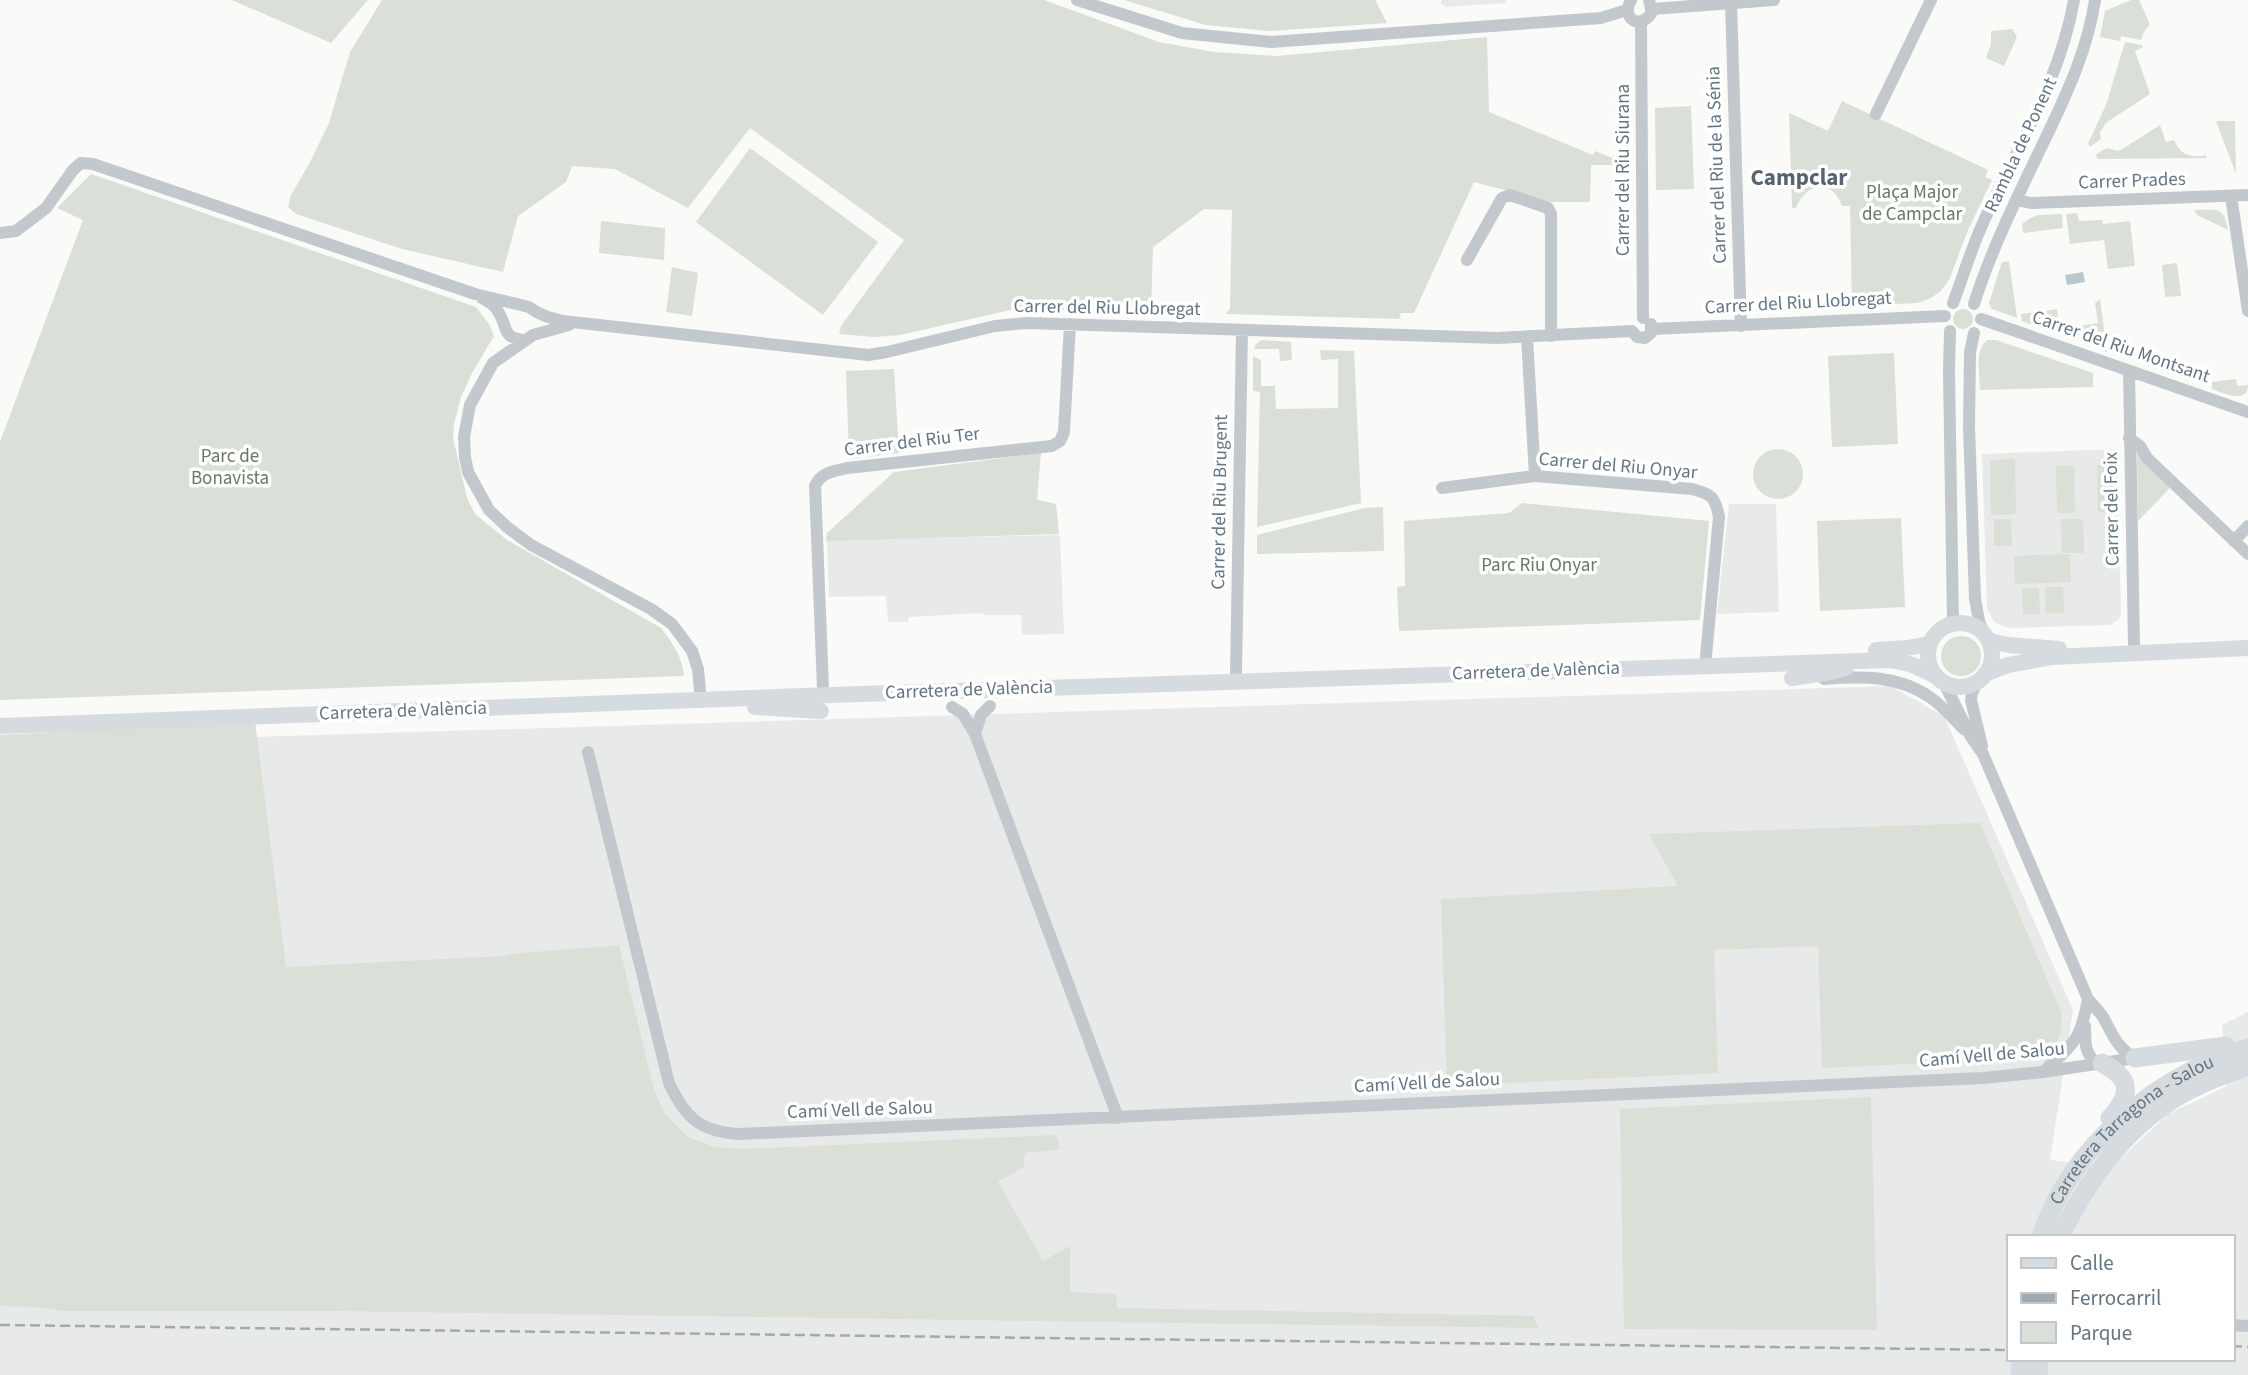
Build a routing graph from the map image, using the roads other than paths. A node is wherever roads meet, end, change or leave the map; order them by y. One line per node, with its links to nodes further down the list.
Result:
1 (1077, 0): 8 (street)
2 (1774, 0): 6 (street)
3 (1931, 0): 10 (street)
4 (2074, 0): 17 (street, Rambla de Ponent)
5 (2095, 0): 13 (street, Rambla de Ponent)
6 (1731, 3): 7 (street); 28 (street, Carrer del Riu de la Sénia)
7 (1651, 4): 9 (street)
8 (1629, 5): 9 (street)
9 (1642, 21): 23 (street, Carrer del Riu Siurana)
10 (1876, 114)
11 (2248, 195): 12 (street, Carrer Prades)
12 (2231, 196): 13 (street, Carrer Prades); 20 (street)
13 (2017, 200): 18 (street, Rambla de Ponent)
14 (0, 233): 16 (street)
15 (1467, 260): 34 (street)
16 (475, 294): 19 (street); 27 (street)
17 (1953, 303): 18 (street); 22 (street)
18 (1974, 304): 24 (street)
19 (519, 306): 21 (street); 27 (street)
20 (2248, 311)
21 (535, 312): 25 (street, Carrer del Riu Llobregat); 35 (street)
22 (1945, 316): 28 (street, Carrer del Riu Llobregat); 32 (street)
23 (1643, 318): 29 (street); 31 (street)
24 (1981, 319): 33 (street); 38 (street, Carrer del Riu Montsant)
25 (587, 323): 26 (street, Carrer del Riu Llobregat); 35 (street, Carrer del Riu Llobregat)
26 (1070, 324): 30 (street, Carrer del Riu Llobregat); 58 (street, Carrer del Riu Ter)
27 (504, 325): 35 (street); 37 (street, Carrer del Riu Llobregat)
28 (1741, 326): 29 (street, Carrer del Riu Llobregat)
29 (1652, 329): 31 (street)
30 (1242, 330): 36 (street, Carrer del Riu Llobregat); 54 (street, Carrer del Riu Brugent)
31 (1632, 331): 34 (street, Carrer del Riu Llobregat)
32 (1950, 331): 33 (street); 46 (street)
33 (1974, 333): 47 (street)
34 (1552, 336): 36 (street, Carrer del Riu Llobregat)
35 (529, 337): 37 (street, Carrer del Riu Llobregat)
36 (1527, 337): 41 (street)
37 (497, 358): 59 (street, Carrer del Riu Llobregat)
38 (2129, 371): 39 (street, Carrer del Riu Montsant); 40 (street, Carrer del Foix)
39 (2248, 412)
40 (2129, 438): 44 (street); 50 (street, Carrer del Foix)
41 (1535, 476): 42 (street, Carrer del Riu Onyar); 52 (street, Carrer del Riu Onyar)
42 (1442, 488)
43 (2248, 526): 44 (street)
44 (2234, 541): 45 (street)
45 (2248, 554)
46 (1954, 623): 47 (main road); 49 (main road)
47 (1987, 637): 50 (main road); 56 (main road)
48 (2248, 641): 50 (main road)
49 (1929, 644): 52 (main road, Carretera de València); 57 (main road)
50 (2134, 645)
51 (2248, 648): 56 (main road)
52 (1706, 656): 54 (main road, Carretera de València)
53 (1860, 661): 55 (main road); 57 (main road, Carretera de València); 60 (main road, Carretera de València)
54 (1236, 674): 58 (main road, Carretera de València)
55 (1792, 678): 67 (street)
56 (1981, 678): 57 (main road); 69 (street)
57 (1940, 680): 67 (street)
58 (823, 688): 59 (main road, Carretera de València)
59 (700, 692): 64 (main road, Carretera de València)
60 (665, 701): 63 (main road); 65 (main road, Carretera de València)
61 (990, 706): 66 (street)
62 (952, 707): 66 (street)
63 (821, 711)
64 (0, 718)
65 (0, 726)
66 (975, 734): 78 (street)
67 (1970, 735): 69 (street)
68 (588, 752): 78 (street, Camí Vell de Salou)
69 (1983, 754): 70 (street)
70 (2088, 999): 71 (street); 72 (street)
71 (2084, 1018): 75 (street); 77 (street)
72 (2110, 1032): 74 (street); 75 (street)
73 (2248, 1045): 74 (highway); 79 (highway, Carretera Tarragona - Salou)
74 (2135, 1058): 75 (street, Camí Vell de Salou)
75 (2101, 1063): 77 (street, Camí Vell de Salou); 79 (highway)
76 (2248, 1066): 81 (highway, Carretera Tarragona - Salou)
77 (2043, 1072): 78 (street, Camí Vell de Salou)
78 (1118, 1118)
79 (2085, 1157): 80 (highway, Carretera Tarragona - Salou)
80 (2042, 1235)
81 (2061, 1235)

